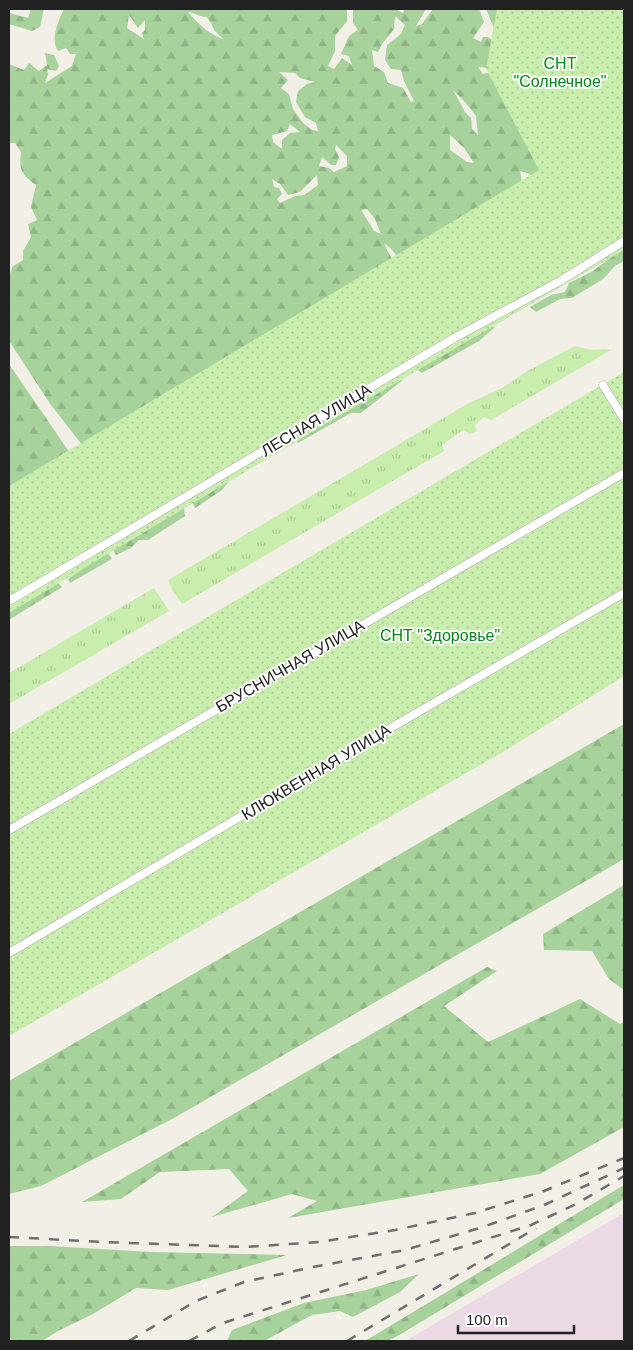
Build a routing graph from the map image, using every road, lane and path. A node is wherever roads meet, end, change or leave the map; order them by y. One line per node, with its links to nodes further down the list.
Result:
1 (624, 241): 6 (street, ЛЕСНАЯ УЛИЦА)
2 (603, 385): 3 (street)
3 (624, 419)
4 (624, 473): 7 (street, БРУСНИЧНАЯ УЛИЦА)
5 (624, 593): 8 (street, КЛЮКВЕННАЯ УЛИЦА)
6 (9, 602)
7 (9, 830)
8 (9, 953)

